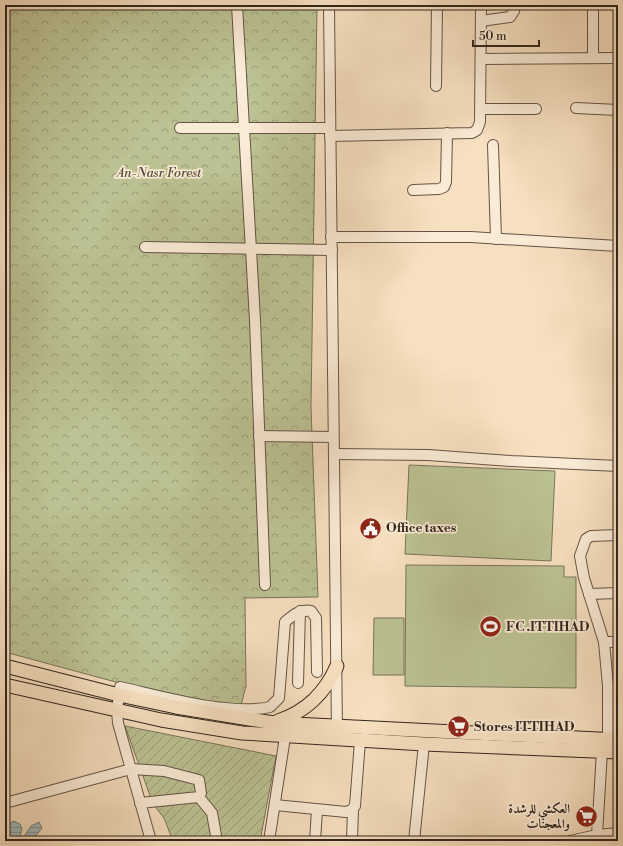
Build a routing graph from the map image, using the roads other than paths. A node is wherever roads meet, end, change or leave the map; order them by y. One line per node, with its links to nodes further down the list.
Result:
1 (237, 5): 17 (street)
2 (330, 5): 18 (street)
3 (437, 5): 11 (street)
4 (481, 5): 7 (street)
5 (514, 5): 7 (street)
6 (593, 5): 8 (street)
7 (481, 21): 10 (street)
8 (593, 58): 9 (street); 10 (street)
9 (618, 58)
10 (482, 59): 13 (street)
11 (436, 86)
12 (576, 108): 15 (street)
13 (480, 109): 14 (street); 19 (street)
14 (536, 109)
15 (618, 110)
16 (180, 128): 17 (street)
17 (244, 128): 18 (street); 26 (street)
18 (330, 132): 19 (street); 22 (street)
19 (447, 133): 21 (street)
20 (493, 145): 23 (street)
21 (413, 190)
22 (331, 237): 23 (street); 27 (street)
23 (496, 238): 25 (street)
24 (146, 246): 26 (street)
25 (618, 246)
26 (251, 249): 27 (street); 28 (street)
27 (332, 250): 29 (street)
28 (259, 436): 29 (street); 33 (street)
29 (334, 437): 30 (street)
30 (334, 454): 31 (street); 40 (street)
31 (618, 466)
32 (618, 535): 35 (street)
33 (264, 585)
34 (618, 593): 35 (street)
35 (589, 594): 37 (street)
36 (300, 611): 41 (street); 42 (street); 44 (street)
37 (604, 642): 38 (street); 51 (street)
38 (618, 642)
39 (5, 666): 44 (main road)
40 (337, 666): 46 (main road); 47 (street)
41 (317, 672)
42 (298, 683)
43 (5, 685): 45 (main road)
44 (120, 691): 45 (street); 46 (main road)
45 (117, 710): 48 (main road); 53 (street)
46 (274, 723): 47 (main road)
47 (337, 733): 48 (main road); 49 (main road); 51 (main road)
48 (285, 737): 57 (street)
49 (360, 741): 50 (main road); 58 (street)
50 (424, 744): 51 (main road); 67 (street)
51 (609, 744): 52 (main road); 61 (street)
52 (618, 752)
53 (131, 769): 54 (street); 55 (street); 56 (street)
54 (199, 797): 56 (street); 63 (street)
55 (5, 803)
56 (140, 803): 62 (street)
57 (275, 805): 59 (street); 64 (street)
58 (353, 808): 59 (street); 66 (street)
59 (317, 810): 65 (street)
60 (618, 833): 61 (street)
61 (597, 835): 68 (street)
62 (151, 841)
63 (217, 841)
64 (268, 841)
65 (315, 841)
66 (352, 841)
67 (414, 841)
68 (570, 841)

